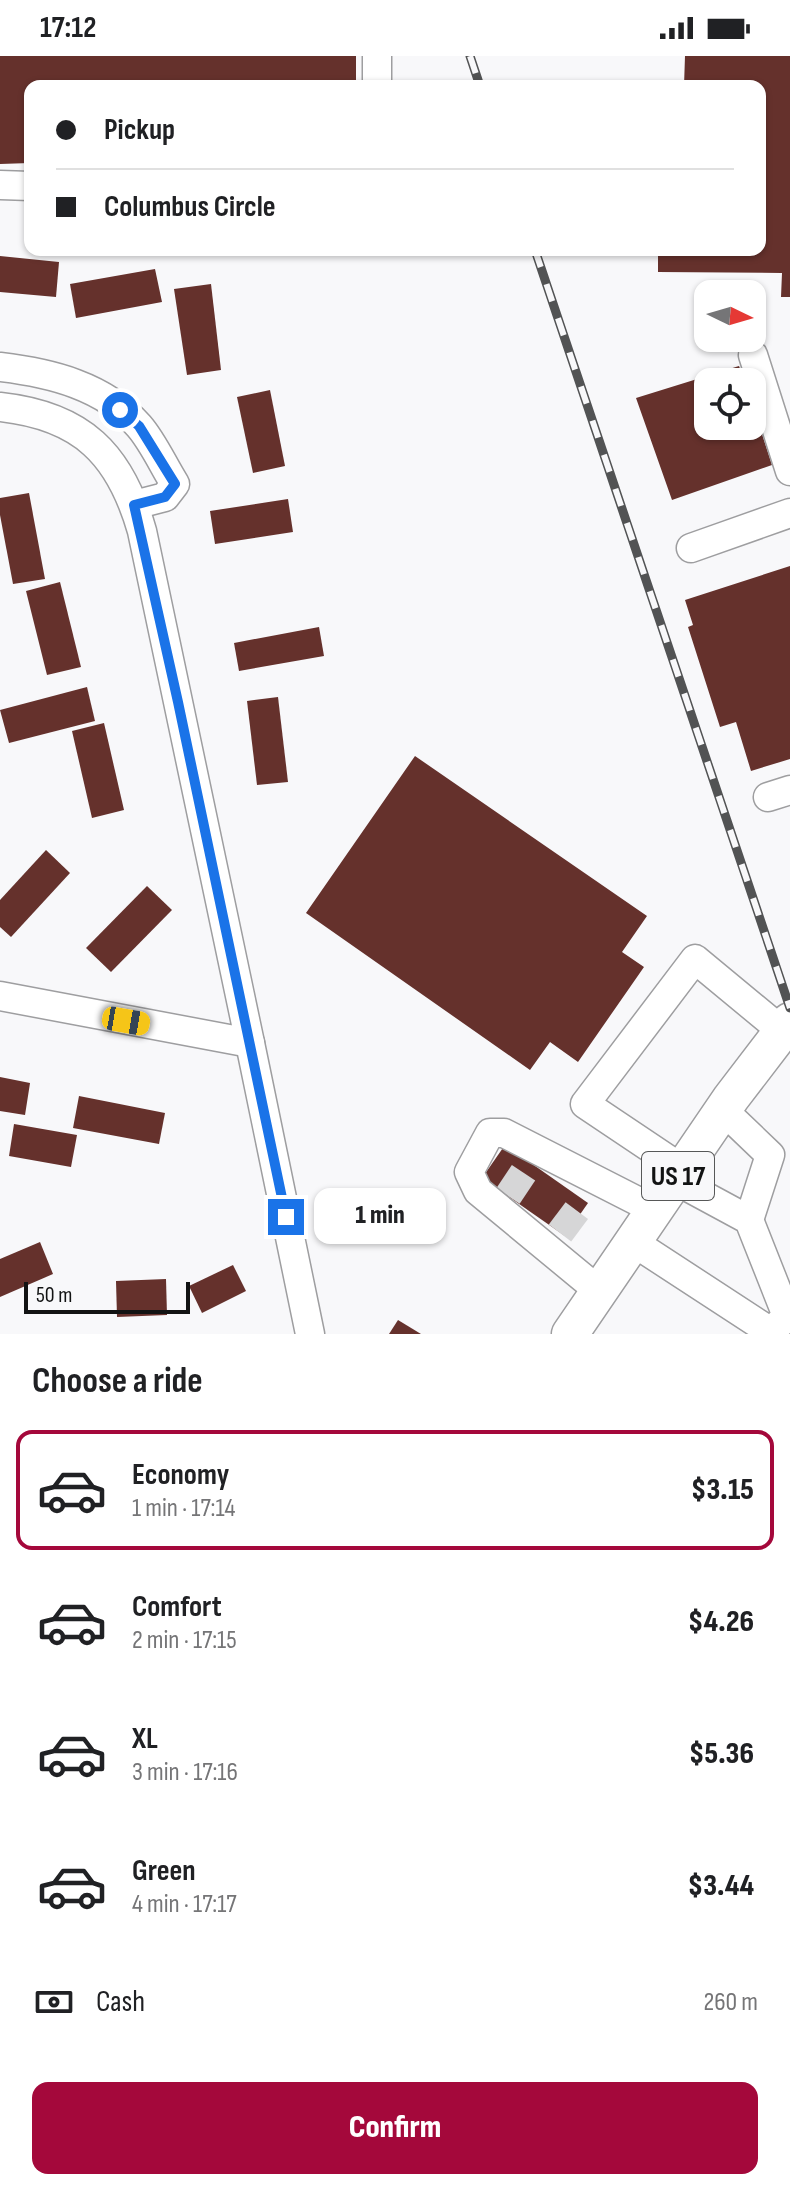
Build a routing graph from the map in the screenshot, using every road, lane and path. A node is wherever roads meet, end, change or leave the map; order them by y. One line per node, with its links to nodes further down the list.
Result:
1 (377, 56): 2 (street)
2 (377, 80)
3 (0, 185): 4 (street)
4 (24, 186)
5 (753, 355): 10 (street)
6 (0, 367): 7 (street)
7 (41, 372): 9 (street); 11 (street)
8 (0, 407): 9 (street)
9 (31, 413): 11 (street)
10 (790, 471)
11 (134, 505): 16 (street)
12 (790, 513): 13 (street)
13 (691, 548)
14 (0, 996): 16 (street)
15 (786, 1026): 17 (main road, US 17); 18 (street)
16 (250, 1043): 23 (street)
17 (723, 1110): 18 (main road, US 17); 20 (street)
18 (679, 1174): 19 (main road, US 17); 20 (street)
19 (655, 1210): 21 (main road, US 17); 22 (street)
20 (749, 1220): 21 (street)
21 (633, 1242): 22 (main road, US 17)
22 (599, 1291): 24 (main road, US 17)
23 (310, 1334)
24 (570, 1334)

